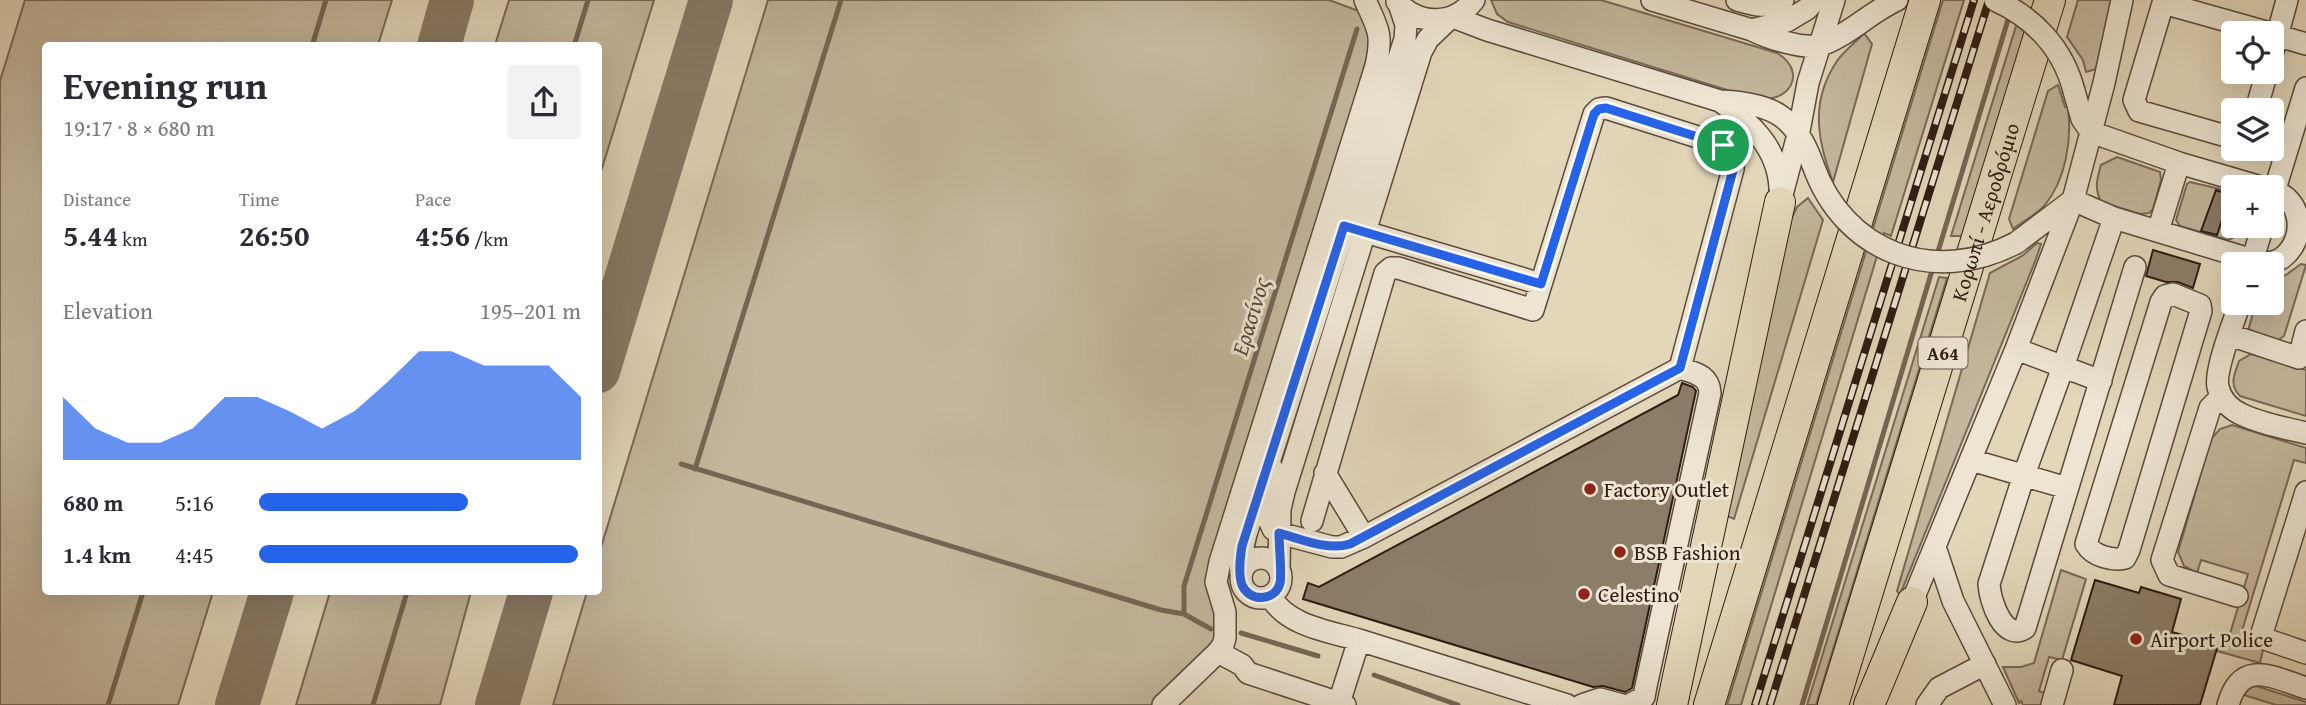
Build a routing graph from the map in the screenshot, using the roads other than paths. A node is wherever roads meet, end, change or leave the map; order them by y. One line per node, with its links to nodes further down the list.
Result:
1 (1365, 0): 70 (street)
2 (1474, 0): 16 (street)
3 (1652, 0): 19 (street)
4 (1737, 0): 5 (street)
5 (1783, 0)
6 (1815, 0): 19 (street)
7 (1834, 0): 22 (street)
8 (1898, 0): 22 (street)
9 (1924, 0): 82 (highway)
10 (1995, 0): 27 (street, bridge)
11 (2050, 0): 83 (highway, Κορωπί - Αεροδρόμιο / Α64)
12 (2122, 0): 27 (street)
13 (2287, 0): 18 (street)
14 (2163, 1): 17 (street); 28 (street)
15 (1397, 2): 16 (street); 36 (street)
16 (1451, 18): 24 (street); 36 (street)
17 (2221, 21)
18 (2279, 21)
19 (1752, 30): 22 (street)
20 (2284, 41): 21 (street)
21 (2306, 44)
22 (1820, 46): 26 (street)
23 (2306, 88): 25 (street)
24 (1720, 101): 26 (street); 34 (street)
25 (2301, 119): 30 (street)
26 (1799, 131): 33 (street, bridge); 34 (street)
27 (2091, 132): 29 (street); 33 (street)
28 (2221, 135)
29 (2179, 163): 31 (street); 37 (street)
30 (2277, 175)
31 (2221, 176)
32 (2284, 195): 39 (street)
33 (2073, 200): 35 (street); 45 (street)
34 (1780, 201): 81 (highway)
35 (2114, 218): 37 (street); 47 (street)
36 (1354, 229): 41 (street); 54 (street); 60 (street)
37 (2158, 231): 38 (street)
38 (2222, 252)
39 (2284, 257)
40 (2135, 267): 49 (street)
41 (1541, 284): 48 (street); 55 (street)
42 (2236, 315): 44 (street)
43 (2306, 331): 46 (street)
44 (2230, 335): 46 (street); 51 (street)
45 (2016, 349): 47 (street); 53 (street)
46 (2303, 359)
47 (2063, 367): 49 (street); 56 (street)
48 (1680, 368): 61 (street); 80 (street)
49 (2101, 381): 57 (street)
50 (2175, 396): 50 (street); 51 (street)
51 (2215, 402): 52 (street); 66 (street)
52 (2306, 433)
53 (1971, 460): 56 (street); 62 (street)
54 (1270, 463): 60 (street); 64 (street)
55 (1325, 473): 59 (street); 61 (street)
56 (2024, 475): 57 (street); 57 (street)
57 (2067, 488)
58 (2306, 492): 71 (street)
59 (1312, 521)
60 (1279, 533): 61 (street); 63 (street)
61 (1364, 537)
62 (1935, 547): 67 (street); 68 (street)
63 (1279, 570): 64 (street); 65 (street)
64 (1241, 574): 65 (street)
65 (1269, 596): 69 (street)
66 (2237, 596)
67 (1953, 601): 68 (street); 72 (street)
68 (1912, 602): 84 (highway)
69 (1359, 640): 75 (street); 77 (street)
70 (1218, 652): 75 (street); 76 (street)
71 (2306, 653)
72 (1985, 664): 85 (street); 86 (street)
73 (2062, 670): 87 (street)
74 (2306, 688): 88 (street)
75 (1342, 704)
76 (1163, 705)
77 (1567, 705)
78 (1582, 705): 79 (street)
79 (1622, 705)
80 (1629, 705)
81 (1672, 705)
82 (1709, 705)
83 (1833, 705)
84 (1869, 705)
85 (1927, 705)
86 (2005, 705)
87 (2052, 705)
88 (2228, 705)

